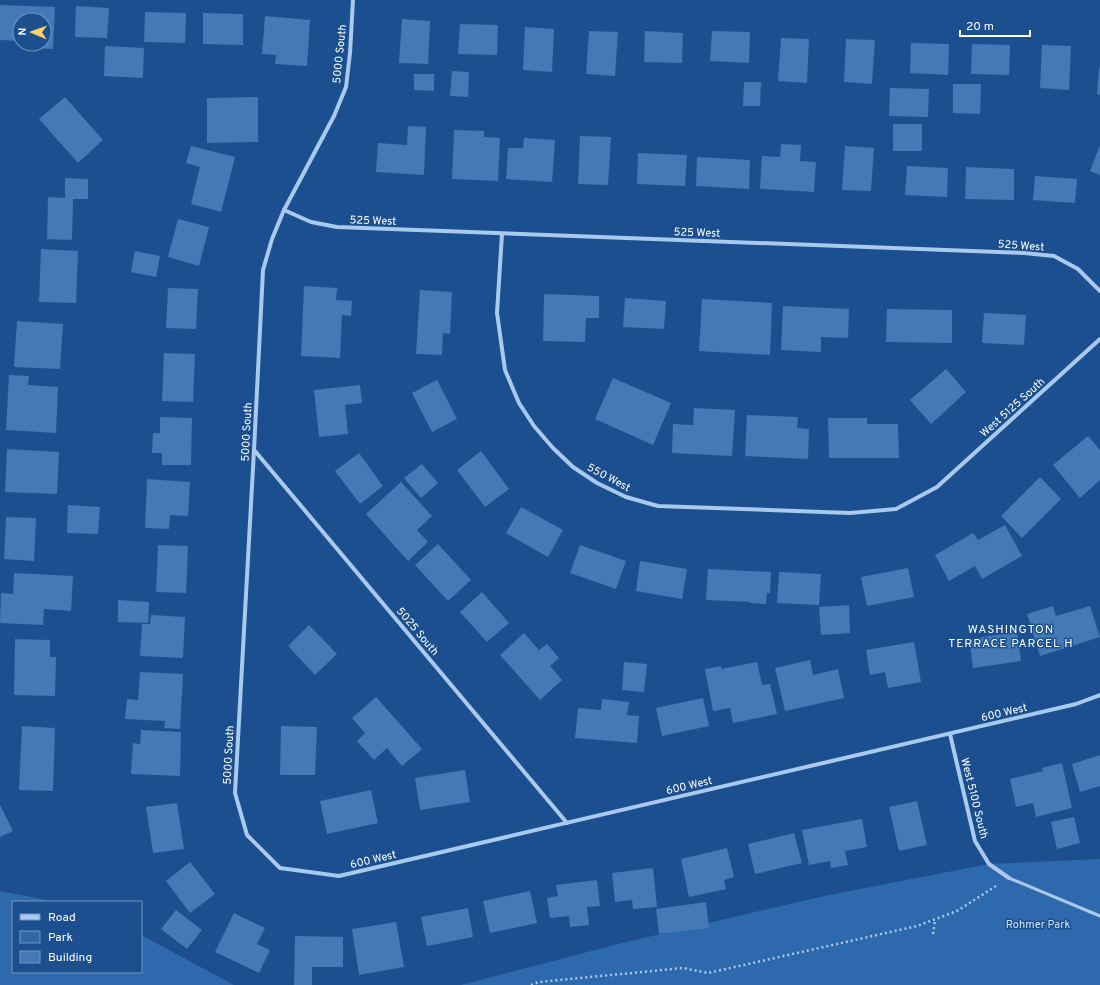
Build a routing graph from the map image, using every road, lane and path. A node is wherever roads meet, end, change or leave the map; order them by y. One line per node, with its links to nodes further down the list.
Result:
1 (353, 0): 2 (street, 5000 South)
2 (284, 210): 3 (street, 525 West); 6 (street, 5000 South)
3 (502, 234): 4 (street, 525 West); 7 (street, 550 West)
4 (1100, 291)
5 (1100, 339): 7 (street, West 5125 South)
6 (254, 450): 10 (street, 5025 South); 11 (street, 5000 South)
7 (936, 487)
8 (1100, 695): 9 (street, 600 West)
9 (950, 734): 10 (street, 600 West); 12 (street, West 5100 South)
10 (567, 823): 11 (street, 600 West)
11 (280, 868)
12 (1008, 878): 13 (lane); 14 (path)
13 (1100, 916)
14 (935, 920): 15 (path); 16 (path)
15 (933, 934)
16 (531, 985)

